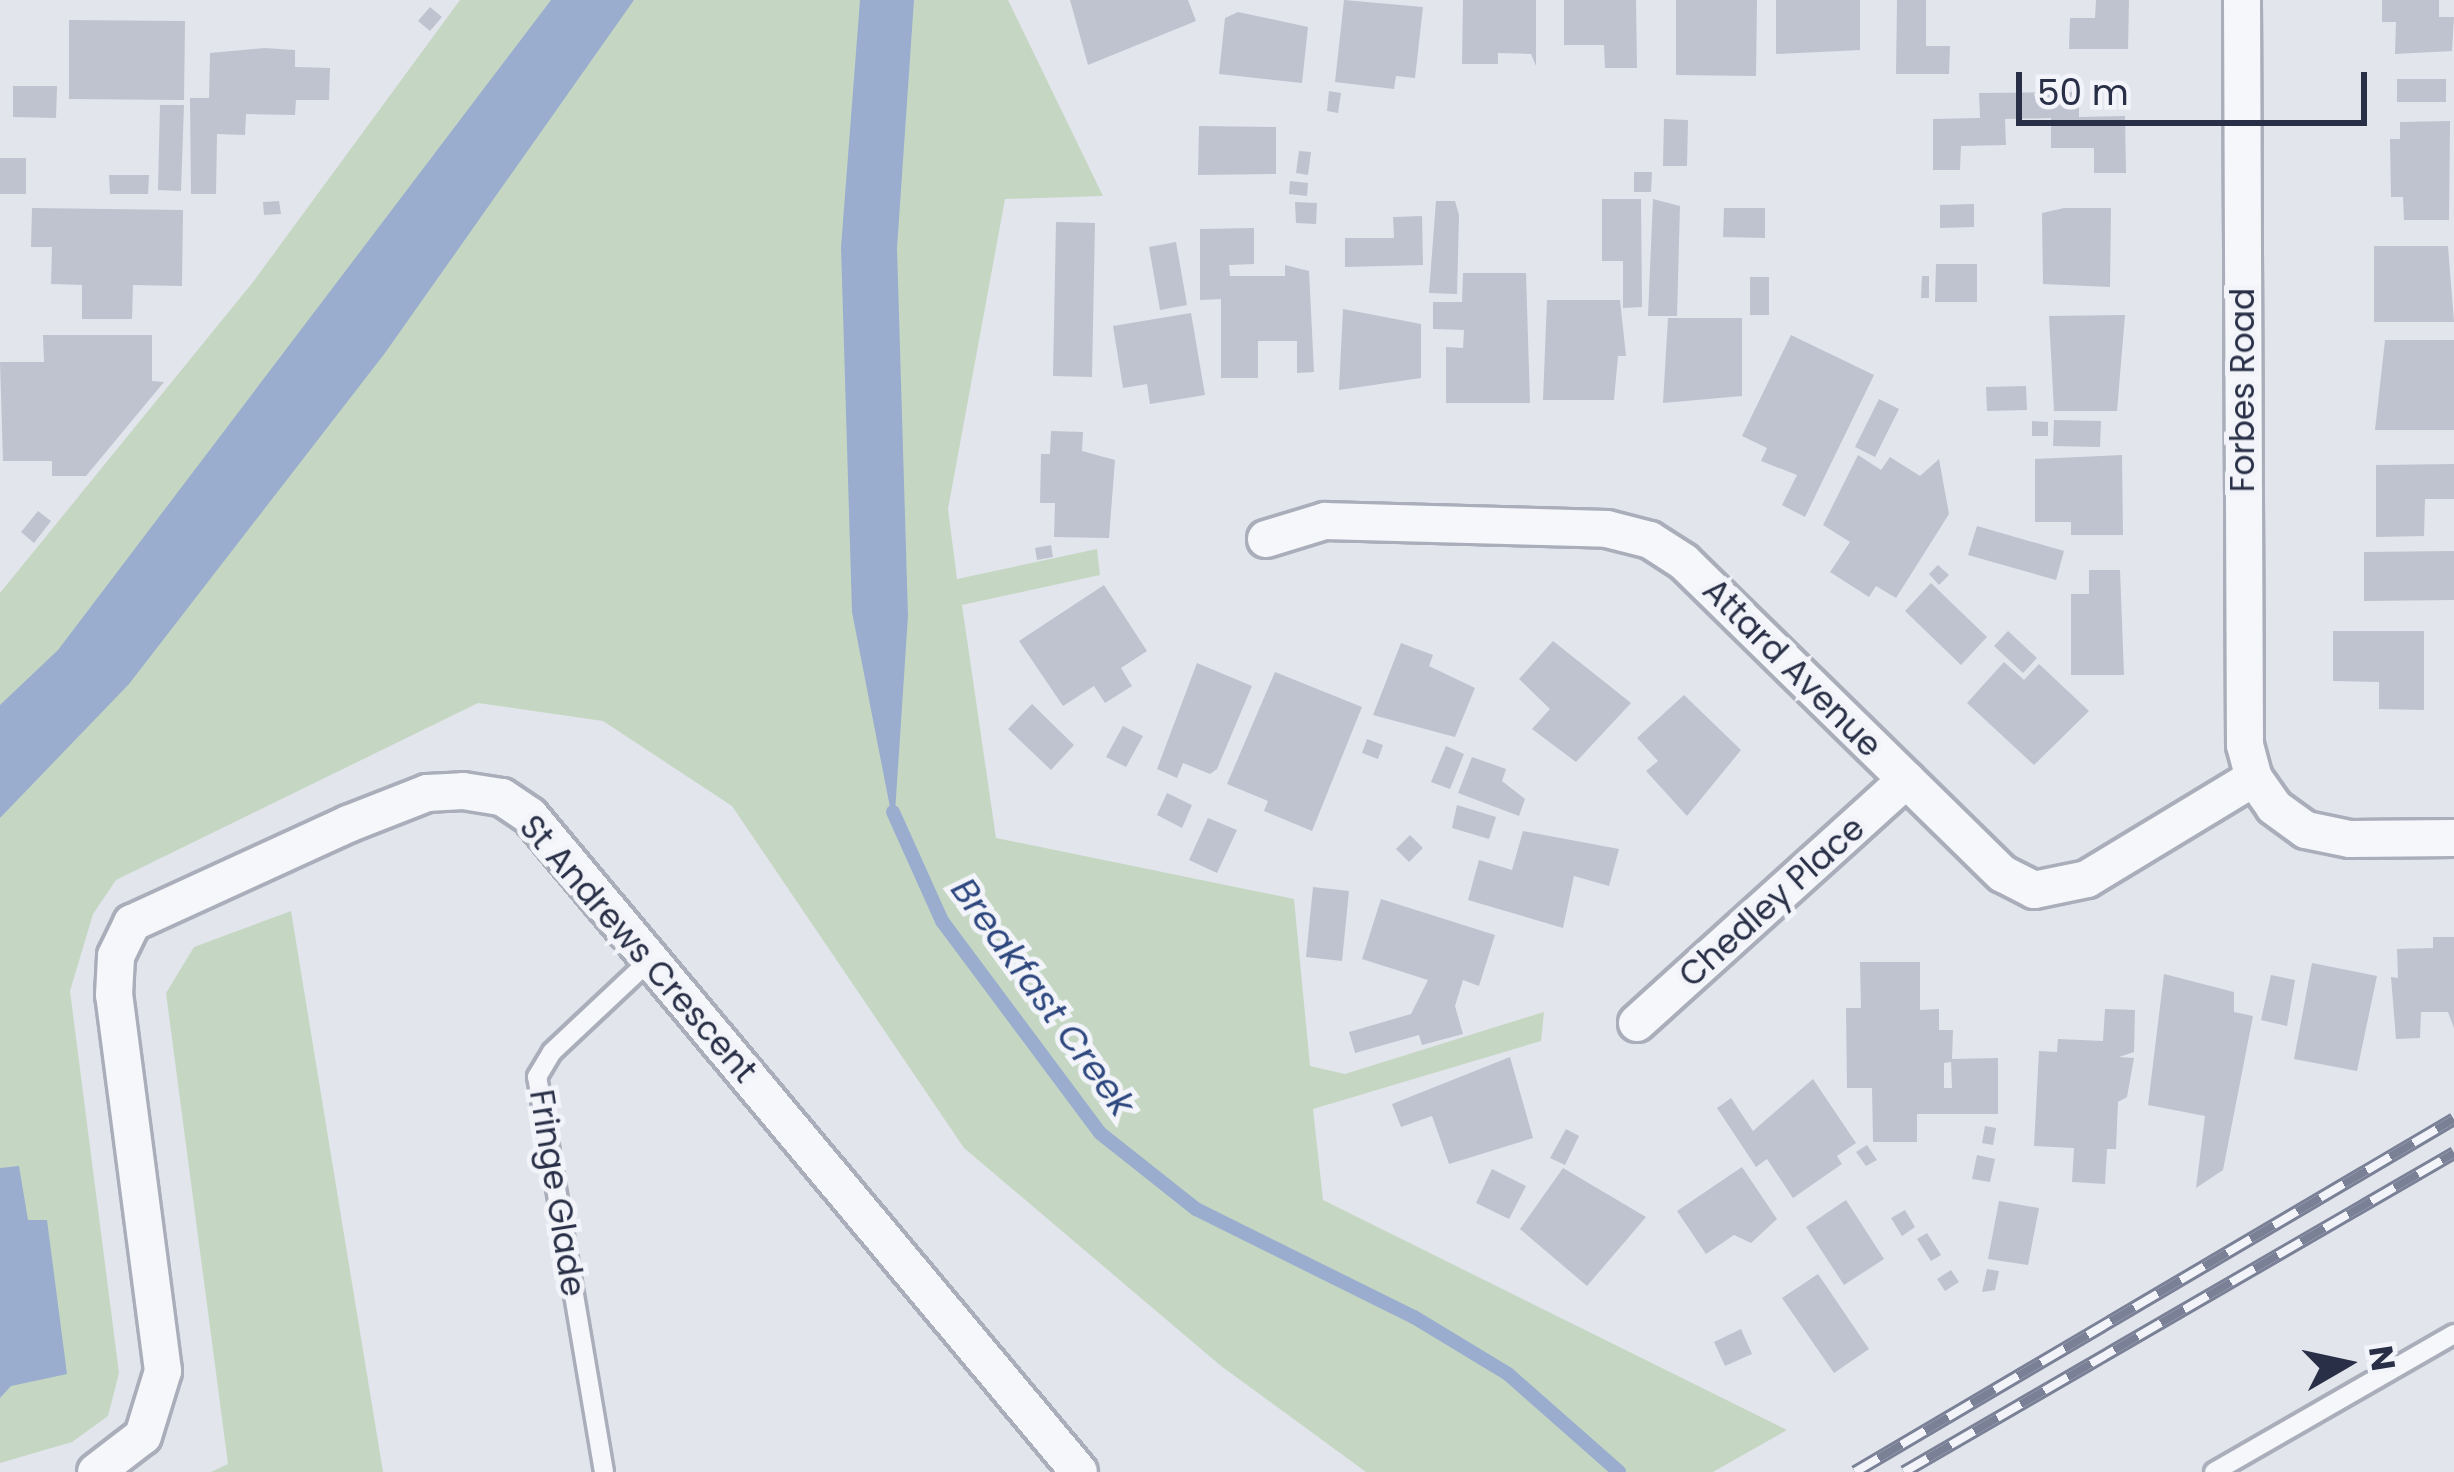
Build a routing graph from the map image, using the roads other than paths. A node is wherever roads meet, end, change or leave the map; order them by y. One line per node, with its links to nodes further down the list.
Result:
1 (2242, 0): 3 (street, Forbes Road)
2 (1266, 539): 4 (street, Attard Avenue)
3 (2254, 778): 4 (street, Attard Avenue); 5 (street)
4 (1906, 780): 7 (street, Chedley Place)
5 (2454, 838)
6 (650, 960): 9 (street, St Andrews Crescent); 10 (lane, Fringe Glade); 11 (street, St Andrews Crescent)
7 (1637, 1023)
8 (2454, 1334): 12 (lane)
9 (96, 1472)
10 (604, 1472)
11 (1079, 1472)
12 (2215, 1472)

